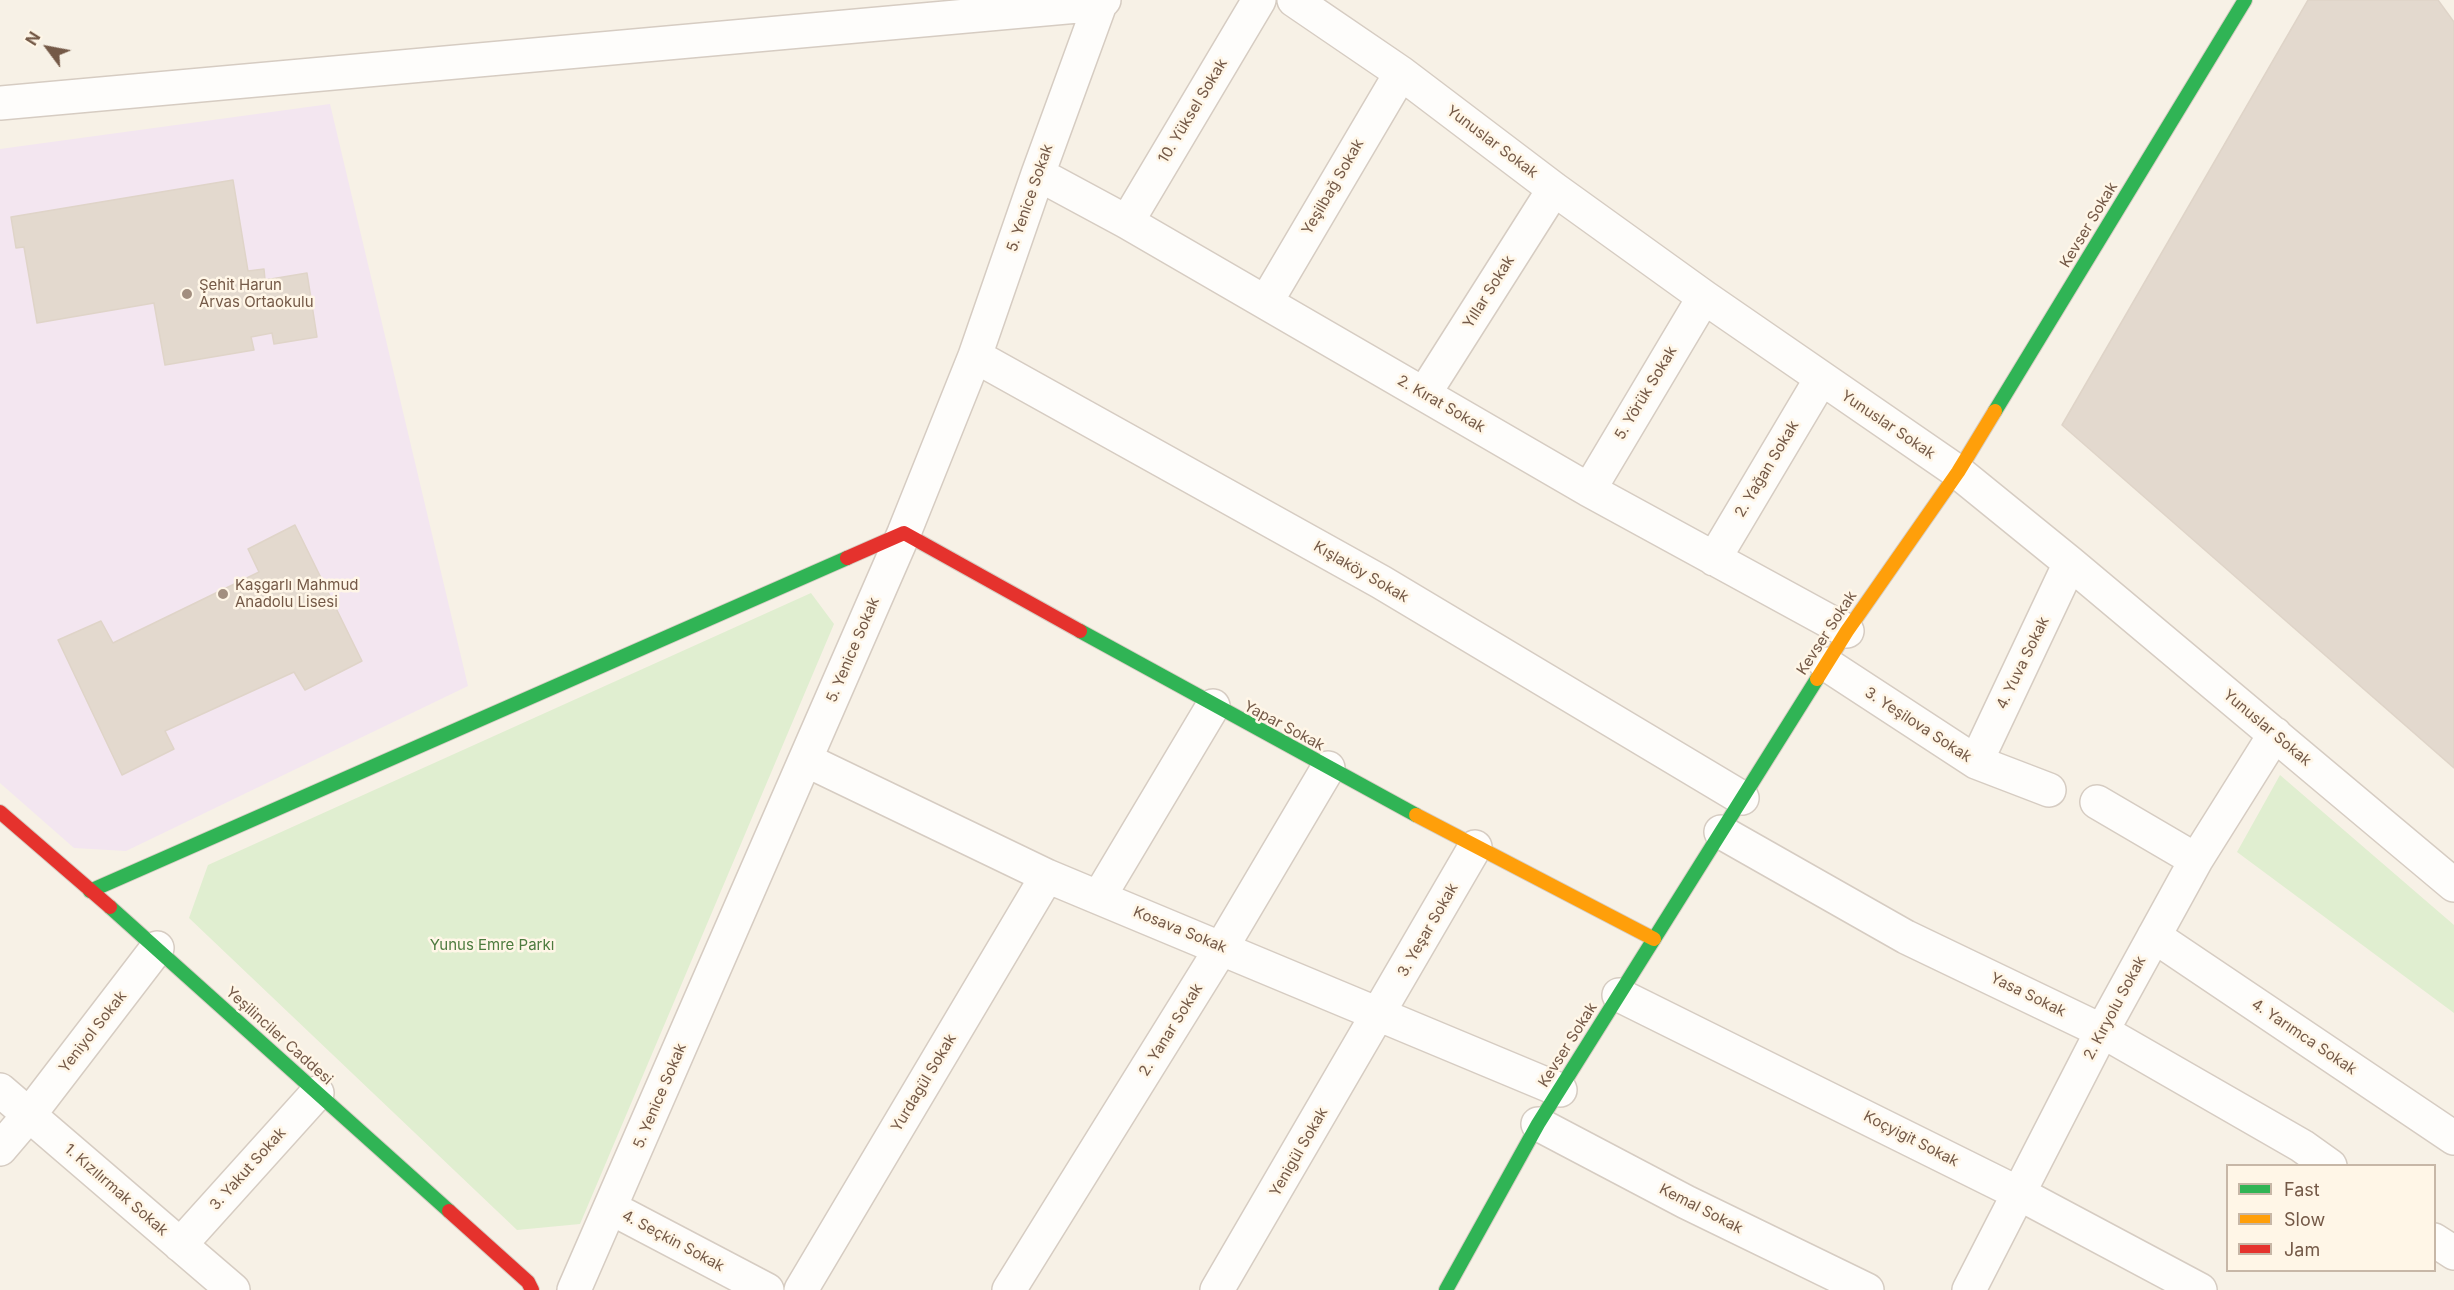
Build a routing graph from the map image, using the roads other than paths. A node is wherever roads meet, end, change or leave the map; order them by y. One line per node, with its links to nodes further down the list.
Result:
1 (1259, 0): 9 (street, 10. Yüksel Sokak)
2 (1294, 0): 5 (street, Yunuslar Sokak)
3 (2245, 0): 15 (street, Kevser Sokak)
4 (1102, 2): 6 (street); 7 (street, 5. Yenice Sokak)
5 (1401, 73): 8 (street, Yunuslar Sokak); 11 (street, Yeşilbağ Sokak)
6 (0, 103)
7 (1038, 174): 9 (street, 2. Kırat Sokak); 12 (street, 5. Yenice Sokak)
8 (1554, 189): 10 (street, Yunuslar Sokak); 14 (street, Yıllar Sokak)
9 (1127, 222): 11 (street, 2. Kırat Sokak)
10 (1704, 297): 13 (street, Yunuslar Sokak); 16 (street, 5. Yörük Sokak)
11 (1266, 302): 14 (street, 2. Kırat Sokak)
12 (975, 356): 17 (street, 5. Yenice Sokak); 28 (street, Kışlaköy Sokak)
13 (1821, 379): 15 (street, Yunuslar Sokak); 18 (street, 2. Yağan Sokak)
14 (1424, 394): 16 (street, 2. Kırat Sokak)
15 (1958, 472): 19 (street, Yunuslar Sokak); 20 (street, Kevser Sokak)
16 (1589, 490): 18 (street, 2. Kırat Sokak)
17 (904, 533): 22 (street, Yapar Sokak); 24 (street, 5. Yenice Sokak); 36 (street)
18 (1714, 559): 20 (street, 2. Kırat Sokak)
19 (2070, 563): 23 (street, Yunuslar Sokak); 25 (street, 4. Yuva Sokak)
20 (1847, 631): 21 (street, Kevser Sokak)
21 (1826, 664): 25 (street, 3. Yeşilova Sokak); 28 (street, Kevser Sokak)
22 (1213, 706): 26 (street, Yapar Sokak); 37 (street)
23 (2275, 734): 33 (street, 2. Kıryolu Sokak); 35 (street, Yunuslar Sokak)
24 (806, 760): 34 (street, Kosava Sokak); 54 (street, 5. Yenice Sokak)
25 (1976, 762): 27 (street, 3. Yeşilova Sokak)
26 (1328, 768): 32 (street, Yapar Sokak); 40 (street, 2. Yanar Sokak)
27 (2049, 790)
28 (1742, 798): 31 (street, Kevser Sokak)
29 (2097, 802): 33 (street)
30 (0, 812): 36 (street, Yeşilinciler Caddesi)
31 (1721, 832): 39 (street, Kevser Sokak); 44 (street, Yasa Sokak)
32 (1475, 847): 39 (street, Yapar Sokak); 43 (street, 3. Yeşar Sokak)
33 (2196, 860): 38 (street, 2. Kıryolu Sokak)
34 (1047, 876): 37 (street, Kosava Sokak); 62 (street, Yurdagül Sokak)
35 (2454, 885)
36 (90, 891): 41 (street, Yeşilinciler Caddesi)
37 (1099, 897): 40 (street, Kosava Sokak)
38 (2154, 936): 44 (street, 2. Kıryolu Sokak); 50 (street, 4. Yarımca Sokak)
39 (1654, 939): 42 (street, Kevser Sokak)
40 (1222, 947): 43 (street, Kosava Sokak); 63 (street, 2. Yanar Sokak)
41 (157, 948): 47 (street, Yeşilinciler Caddesi); 48 (street, Yeniyol Sokak)
42 (1619, 995): 46 (street, Kevser Sokak); 53 (street, Koçyigit Sokak)
43 (1380, 1014): 46 (street, Kosava Sokak); 64 (street, Yenigül Sokak)
44 (2102, 1031): 52 (street, Yasa Sokak); 53 (street, 2. Kıryolu Sokak)
45 (0, 1090): 48 (street, 1. Kızılırmak Sokak)
46 (1560, 1090): 49 (street, Kevser Sokak)
47 (317, 1093): 56 (street, 3. Yakut Sokak); 59 (street, Yeşilinciler Caddesi)
48 (29, 1115): 51 (street, Yeniyol Sokak); 56 (street, 1. Kızılırmak Sokak)
49 (1538, 1124): 65 (street, Kevser Sokak); 66 (street, Kemal Sokak)
50 (2454, 1138)
51 (0, 1149)
52 (2327, 1164)
53 (2020, 1194): 67 (street, 2. Kıryolu Sokak); 68 (street, Koçyigit Sokak)
54 (611, 1208): 60 (street, 5. Yenice Sokak); 61 (street, 4. Seçkin Sokak)
55 (2436, 1241): 57 (street)
56 (180, 1245): 58 (street, 1. Kızılırmak Sokak)
57 (2454, 1253)
58 (233, 1290)
59 (532, 1290)
60 (574, 1290)
61 (766, 1290)
62 (801, 1290)
63 (1010, 1290)
64 (1217, 1290)
65 (1446, 1290)
66 (1867, 1290)
67 (1970, 1290)
68 (2200, 1290)

